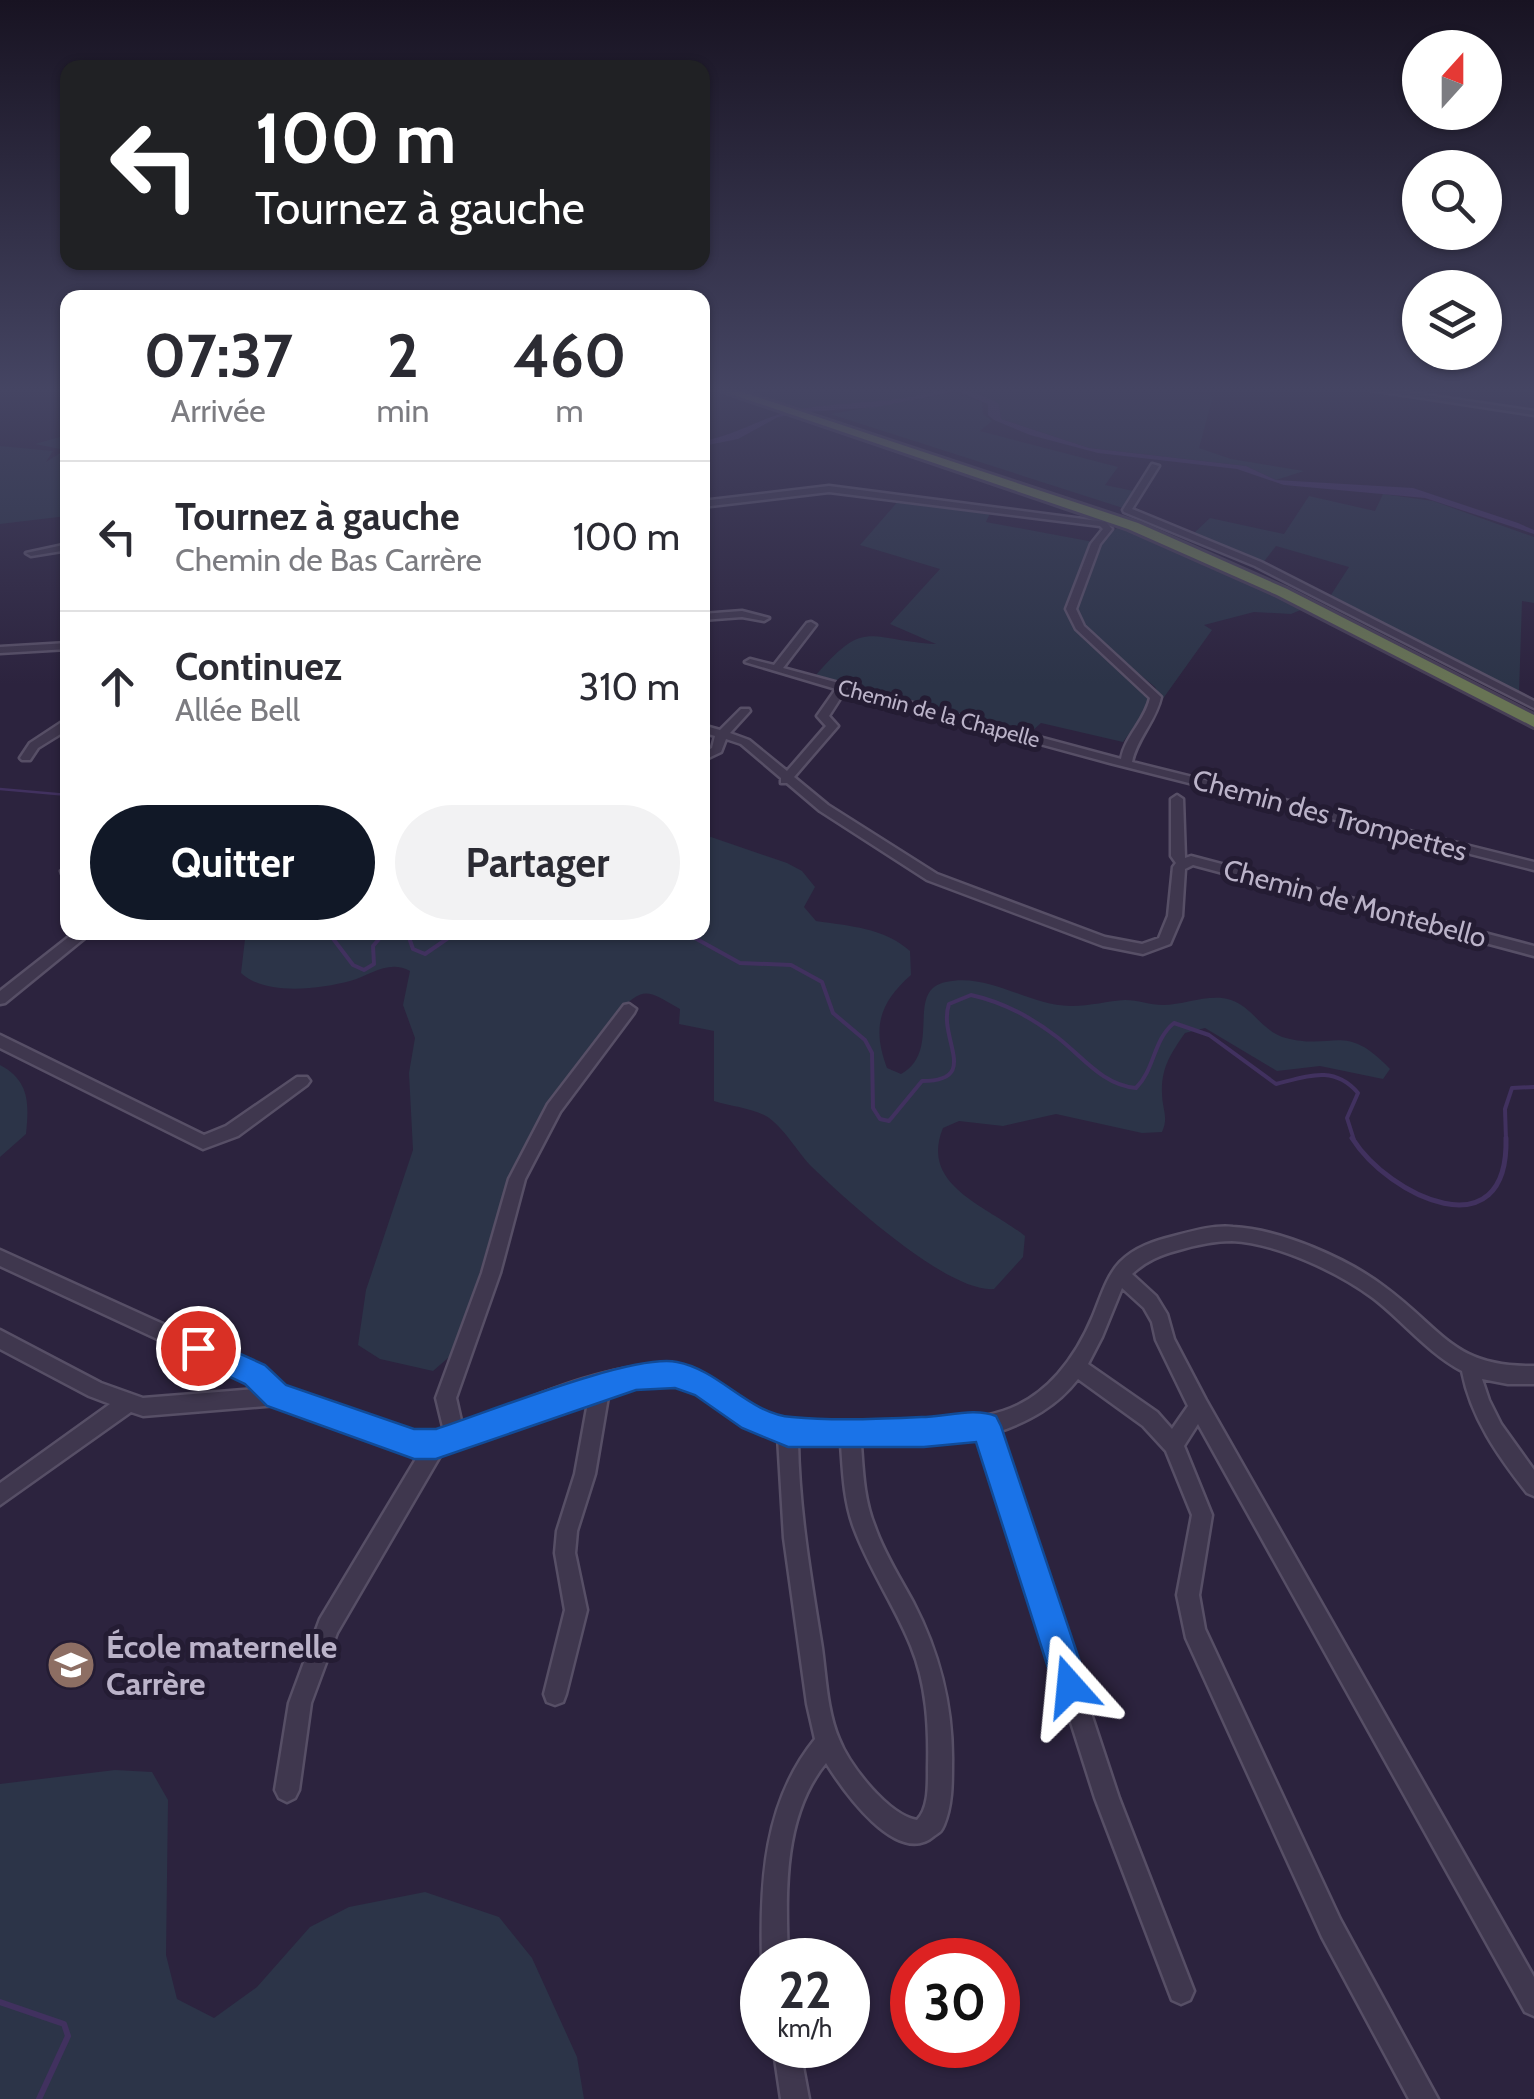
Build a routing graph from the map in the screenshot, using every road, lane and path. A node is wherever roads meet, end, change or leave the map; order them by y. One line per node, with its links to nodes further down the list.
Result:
1 (1023, 488): 18 (highway)
2 (1028, 488): 17 (highway)
3 (1141, 488): 15 (street)
4 (710, 503): 24 (street)
5 (60, 548): 6 (street)
6 (31, 553)
7 (710, 617): 8 (street)
8 (764, 618)
9 (811, 625): 13 (street)
10 (60, 646): 11 (street)
11 (0, 650)
12 (750, 662): 13 (street, Chemin de la Chapelle)
13 (778, 669): 14 (street, Chemin de la Chapelle)
14 (843, 686): 24 (street, Chemin de la Chapelle); 25 (street)
15 (1534, 705)
16 (744, 711): 21 (street)
17 (1534, 714)
18 (1534, 722)
19 (710, 730): 21 (street)
20 (60, 731): 23 (street)
21 (723, 733): 22 (street); 25 (street)
22 (710, 754)
23 (26, 758)
24 (1127, 762): 28 (street, Chemin des Trompettes)
25 (785, 780): 27 (street)
26 (1177, 799): 27 (street)
27 (1182, 863): 30 (street, Chemin de Montebello)
28 (1534, 866)
29 (75, 940): 31 (street)
30 (1534, 951)
31 (0, 999)
32 (629, 1009): 48 (street)
33 (0, 1041): 34 (street)
34 (302, 1081)
35 (0, 1258): 42 (street)
36 (1120, 1275): 38 (street); 39 (street); 44 (street)
37 (0, 1339): 43 (street)
38 (1078, 1368): 45 (street); 49 (street)
39 (1471, 1369): 40 (street); 50 (street)
40 (1534, 1375)
41 (600, 1387): 46 (street); 48 (street); 52 (street)
42 (277, 1396): 43 (street); 48 (street)
43 (128, 1403): 51 (street)
44 (1199, 1408): 49 (street); 57 (street)
45 (986, 1426): 47 (street); 56 (street)
46 (788, 1432): 47 (street); 53 (street)
47 (850, 1432): 53 (street)
48 (446, 1441): 54 (street)
49 (1173, 1444): 60 (street)
50 (1534, 1486)
51 (0, 1496)
52 (555, 1694)
53 (828, 1742): 55 (street)
54 (287, 1790)
55 (774, 1938)
56 (1180, 1992)
57 (1534, 2004)
58 (789, 2068): 59 (street)
59 (794, 2099)
60 (1424, 2099)

